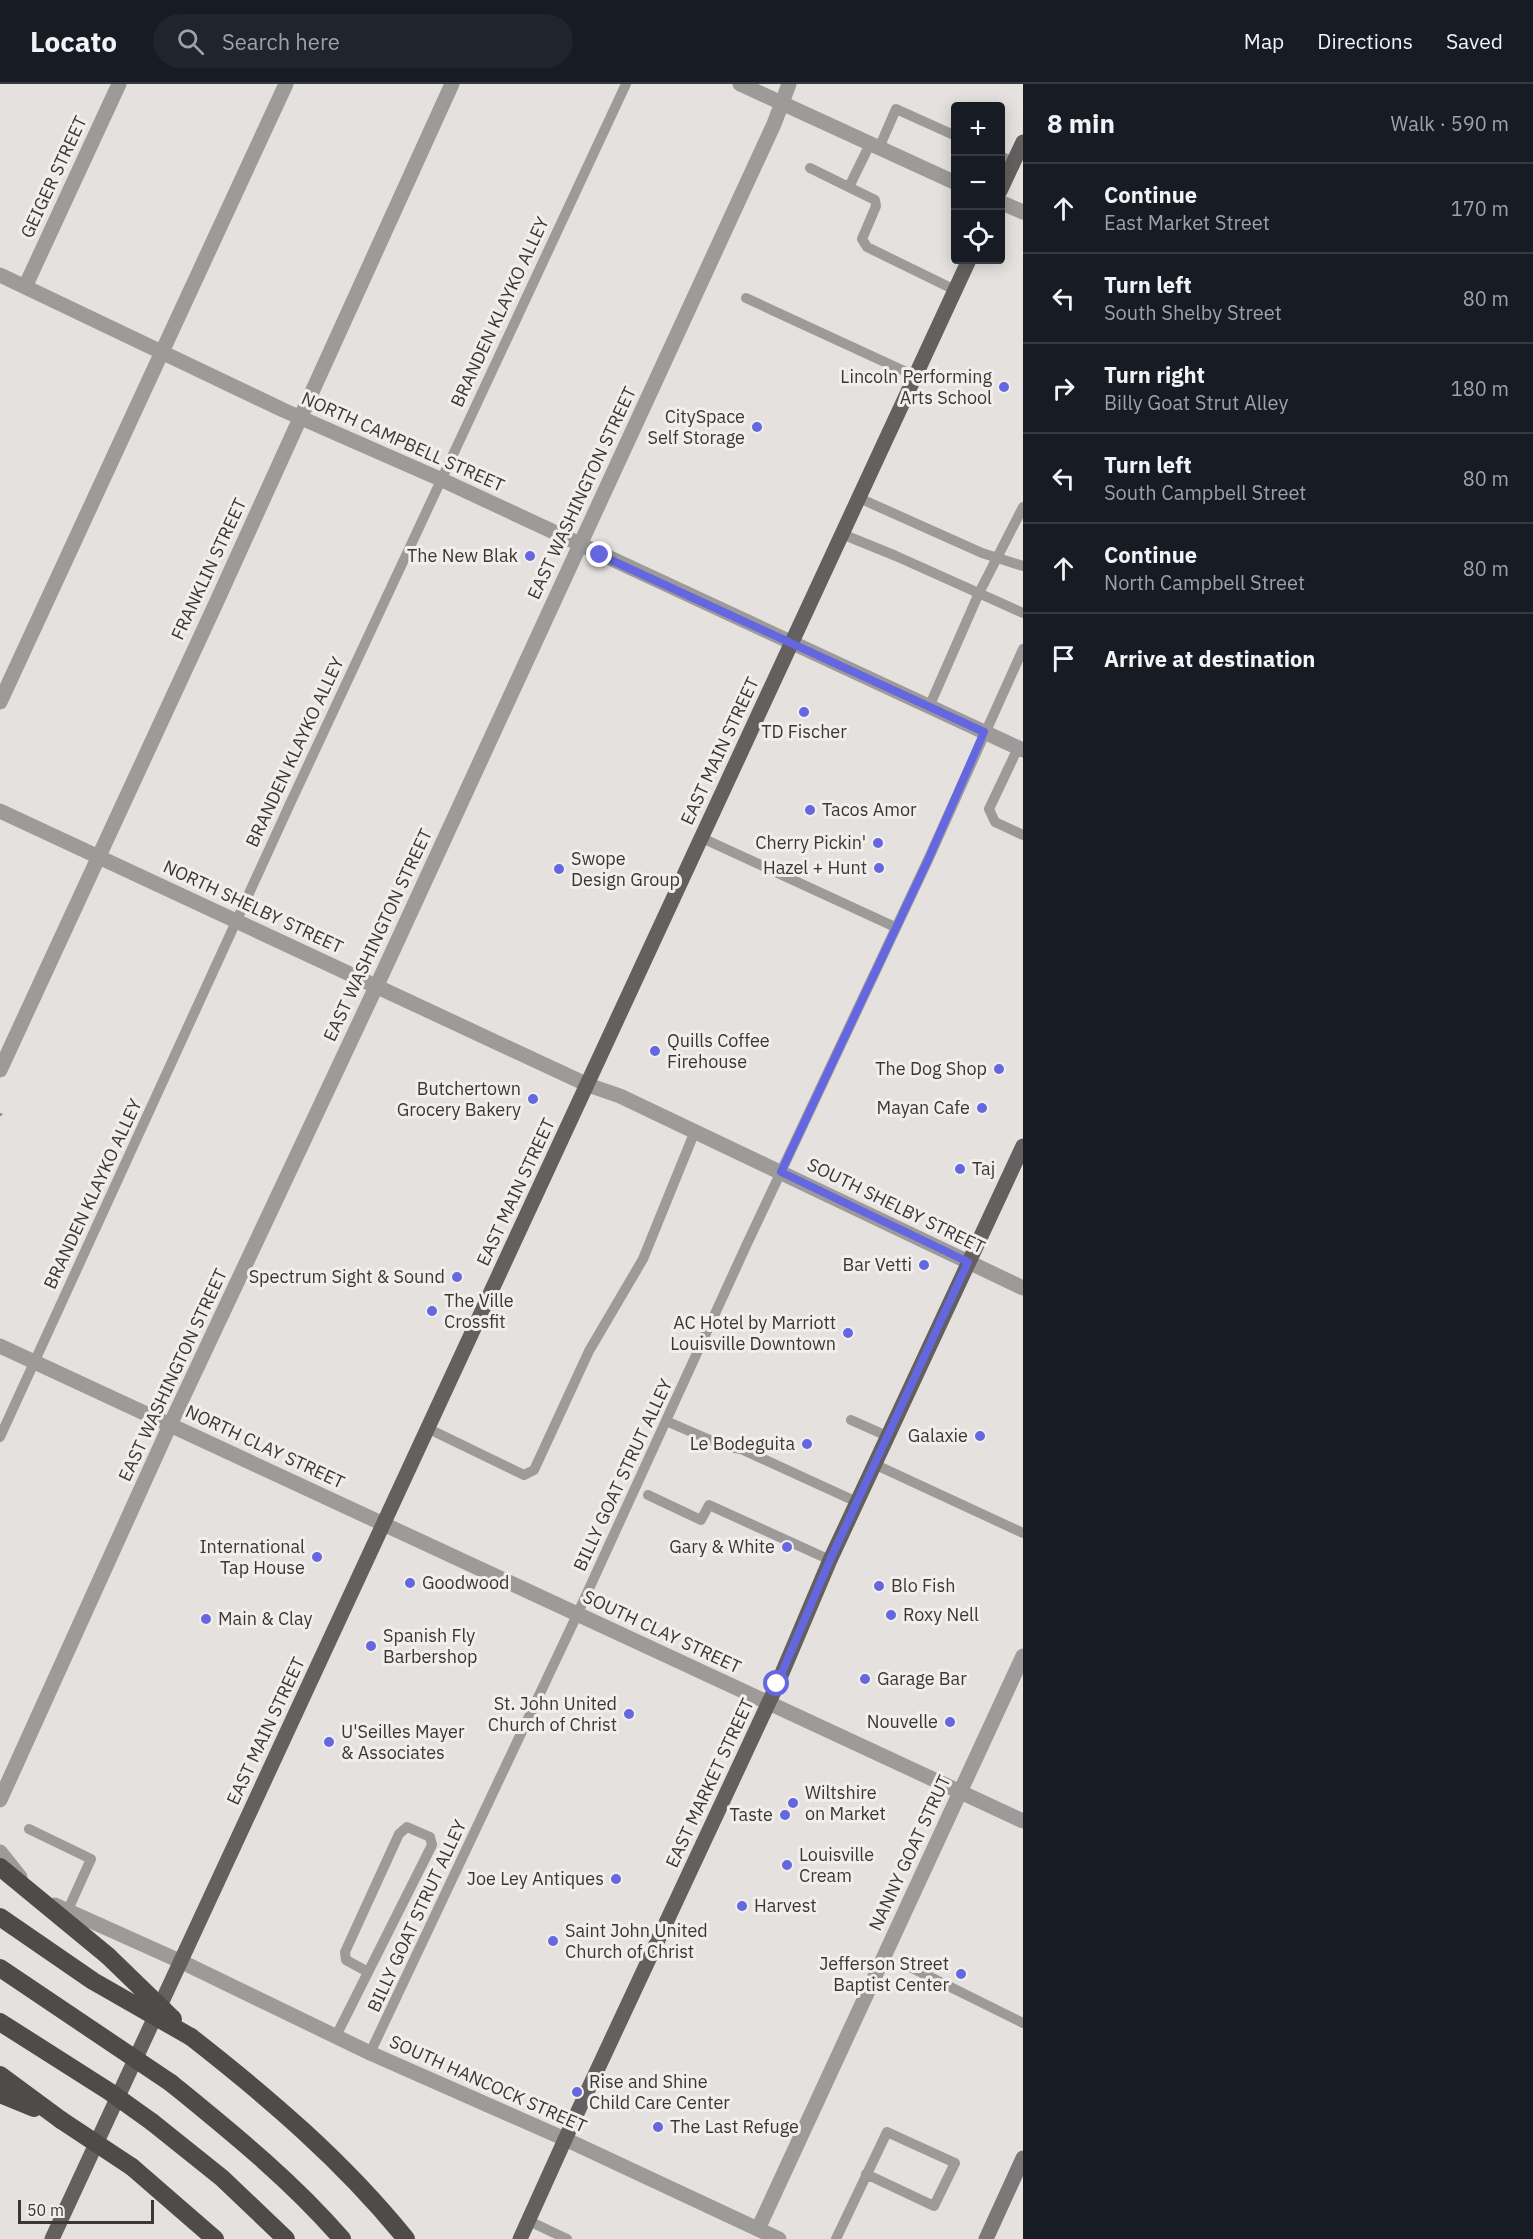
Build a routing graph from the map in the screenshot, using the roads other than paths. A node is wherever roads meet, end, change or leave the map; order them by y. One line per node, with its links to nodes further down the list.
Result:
1 (119, 84): 19 (street, GEIGER STREET)
2 (286, 84): 22 (street)
3 (452, 84): 24 (street, FRANKLIN STREET)
4 (626, 84): 25 (lane, BRANDEN KLAYKO ALLEY)
5 (740, 84): 7 (street)
6 (789, 84): 7 (street, EAST WASHINGTON STREET)
7 (783, 104): 10 (street); 29 (street, EAST WASHINGTON STREET)
8 (951, 134): 10 (lane)
9 (1023, 142): 11 (main road)
10 (874, 146): 13 (street); 14 (lane)
11 (1008, 163)
12 (810, 168): 14 (lane)
13 (951, 181)
14 (849, 187): 20 (lane)
15 (1005, 204): 16 (street)
16 (1023, 212)
17 (967, 264): 20 (main road, EAST MAIN STREET)
18 (0, 275): 19 (street, NORTH CAMPBELL STREET)
19 (25, 287): 22 (street, NORTH CAMPBELL STREET)
20 (955, 290): 23 (main road, EAST MAIN STREET)
21 (746, 298): 23 (lane)
22 (164, 352): 24 (street, NORTH CAMPBELL STREET); 36 (street)
23 (915, 376): 26 (main road, EAST MAIN STREET)
24 (299, 417): 25 (street, NORTH CAMPBELL STREET); 43 (street, FRANKLIN STREET)
25 (440, 479): 29 (street, NORTH CAMPBELL STREET); 44 (lane, BRANDEN KLAYKO ALLEY)
26 (859, 498): 28 (main road, EAST MAIN STREET); 30 (lane)
27 (1023, 507): 30 (lane)
28 (842, 534): 32 (lane); 34 (main road, EAST MAIN STREET)
29 (580, 544): 34 (street, NORTH CAMPBELL STREET); 46 (street, EAST WASHINGTON STREET)
30 (996, 557): 31 (lane); 32 (lane)
31 (1023, 566)
32 (979, 592): 33 (lane); 37 (lane)
33 (1023, 613)
34 (792, 642): 37 (street, NORTH CAMPBELL STREET); 42 (main road, EAST MAIN STREET)
35 (1023, 649): 38 (lane, BILLY GOAT STRUT ALLEY)
36 (0, 702)
37 (929, 707): 38 (street, NORTH CAMPBELL STREET)
38 (984, 732): 39 (street, NORTH CAMPBELL STREET); 45 (lane, BILLY GOAT STRUT ALLEY)
39 (1020, 749): 41 (lane)
40 (0, 811): 43 (street, NORTH SHELBY STREET)
41 (1023, 835)
42 (702, 837): 45 (lane); 48 (main road, EAST MAIN STREET)
43 (98, 857): 44 (street, NORTH SHELBY STREET); 47 (street, FRANKLIN STREET)
44 (237, 921): 46 (street, NORTH SHELBY STREET); 55 (lane, BRANDEN KLAYKO ALLEY)
45 (895, 927): 51 (lane, BILLY GOAT STRUT ALLEY)
46 (376, 986): 48 (street, NORTH SHELBY STREET); 58 (street, EAST WASHINGTON STREET)
47 (0, 1070)
48 (588, 1085): 49 (street, SOUTH SHELBY STREET); 59 (main road, EAST MAIN STREET)
49 (694, 1131): 51 (street, SOUTH SHELBY STREET); 59 (lane)
50 (1023, 1148): 52 (main road, EAST MARKET STREET)
51 (781, 1172): 52 (street, SOUTH SHELBY STREET); 57 (lane, BILLY GOAT STRUT ALLEY)
52 (968, 1262): 53 (street, SOUTH SHELBY STREET); 60 (main road, EAST MARKET STREET)
53 (1023, 1288)
54 (0, 1346): 55 (street, NORTH CLAY STREET)
55 (35, 1361): 58 (street, NORTH CLAY STREET); 61 (lane, BRANDEN KLAYKO ALLEY)
56 (850, 1420): 60 (lane)
57 (666, 1421): 64 (lane); 68 (lane, BILLY GOAT STRUT ALLEY)
58 (170, 1425): 65 (street, NORTH CLAY STREET); 72 (street, EAST WASHINGTON STREET)
59 (427, 1428): 65 (main road, EAST MAIN STREET)
60 (888, 1436): 62 (main road, EAST MARKET STREET)
61 (0, 1437)
62 (874, 1464): 64 (main road, EAST MARKET STREET); 66 (lane)
63 (648, 1495): 67 (lane)
64 (857, 1502): 67 (main road, EAST MARKET STREET)
65 (382, 1524): 68 (street, SOUTH CLAY STREET); 79 (main road, EAST MAIN STREET)
66 (1023, 1533)
67 (830, 1560): 70 (main road, EAST MARKET STREET)
68 (578, 1615): 70 (street, SOUTH CLAY STREET); 87 (lane, BILLY GOAT STRUT ALLEY)
69 (1023, 1656): 71 (street, NANNY GOAT STRUT)
70 (768, 1703): 71 (street, SOUTH CLAY STREET); 91 (main road, EAST MARKET STREET)
71 (960, 1792): 73 (street, SOUTH CLAY STREET); 95 (street, NANNY GOAT STRUT)
72 (0, 1800)
73 (1023, 1821)
74 (29, 1829): 77 (lane)
75 (0, 1852): 77 (street, SOUTH HANCOCK STREET)
76 (0, 1867): 86 (highway, bridge)
77 (67, 1912): 79 (street, SOUTH HANCOCK STREET)
78 (0, 1917): 86 (highway, bridge)
79 (182, 1962): 85 (street, SOUTH HANCOCK STREET); 96 (main road, EAST MAIN STREET)
80 (906, 1965): 84 (lane)
81 (0, 1968): 99 (highway, bridge)
82 (368, 1972): 82 (lane); 85 (lane)
83 (0, 2022): 98 (highway, bridge)
84 (1023, 2023)
85 (336, 2036): 87 (street, SOUTH HANCOCK STREET)
86 (191, 2037): 100 (highway)
87 (370, 2053): 91 (street, SOUTH HANCOCK STREET)
88 (0, 2075): 90 (highway)
89 (0, 2094): 90 (highway)
90 (61, 2120): 97 (highway, bridge)
91 (565, 2139): 94 (main road, EAST MARKET STREET); 95 (street, SOUTH HANCOCK STREET)
92 (1023, 2158): 105 (street)
93 (866, 2174): 93 (lane); 104 (lane)
94 (529, 2221): 101 (main road, EAST MARKET STREET); 102 (lane)
95 (760, 2233): 103 (street, SOUTH HANCOCK STREET)
96 (52, 2239)
97 (215, 2239)
98 (286, 2239)
99 (342, 2239)
100 (406, 2239)
101 (520, 2239)
102 (567, 2239)
103 (779, 2239)
104 (836, 2239)
105 (986, 2239)

